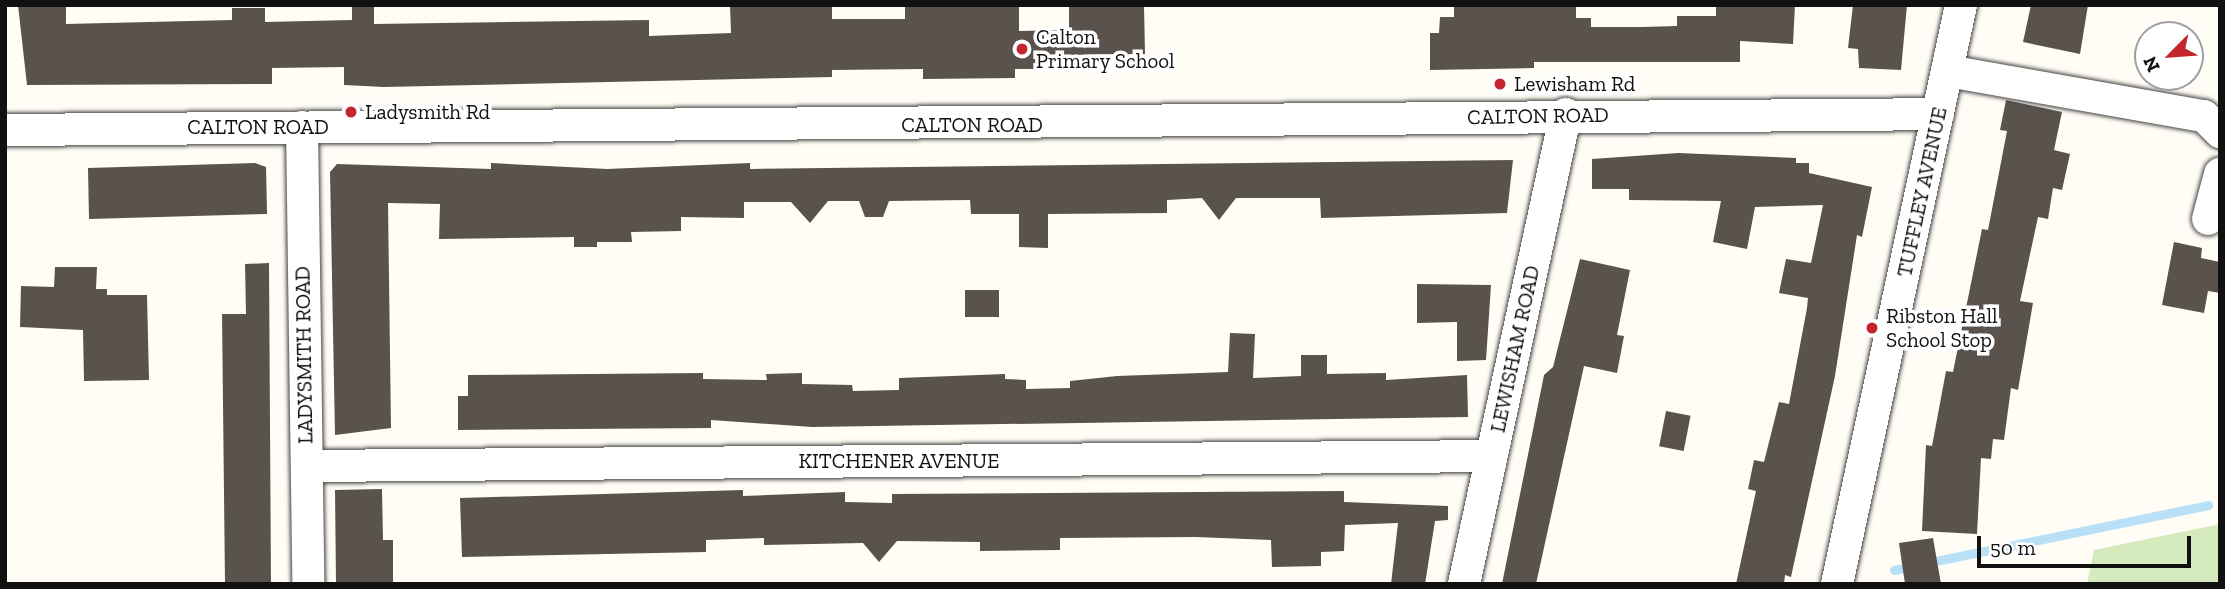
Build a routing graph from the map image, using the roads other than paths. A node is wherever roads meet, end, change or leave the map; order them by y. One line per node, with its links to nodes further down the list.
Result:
1 (1961, 5): 2 (street, TUFFLEY AVENUE)
2 (1948, 71): 4 (street, TUFFLEY AVENUE); 7 (street)
3 (1566, 114): 4 (street, CALTON ROAD); 5 (street, CALTON ROAD); 10 (street, LEWISHAM ROAD)
4 (1938, 114): 14 (street, TUFFLEY AVENUE)
5 (302, 127): 6 (street, CALTON ROAD); 11 (street, LADYSMITH ROAD)
6 (5, 130)
7 (2220, 132)
8 (2220, 174): 9 (street)
9 (2208, 219)
10 (1491, 456): 11 (street, KITCHENER AVENUE); 13 (street, LEWISHAM ROAD)
11 (307, 466): 12 (street, LADYSMITH ROAD)
12 (308, 584)
13 (1464, 584)
14 (1837, 584)

